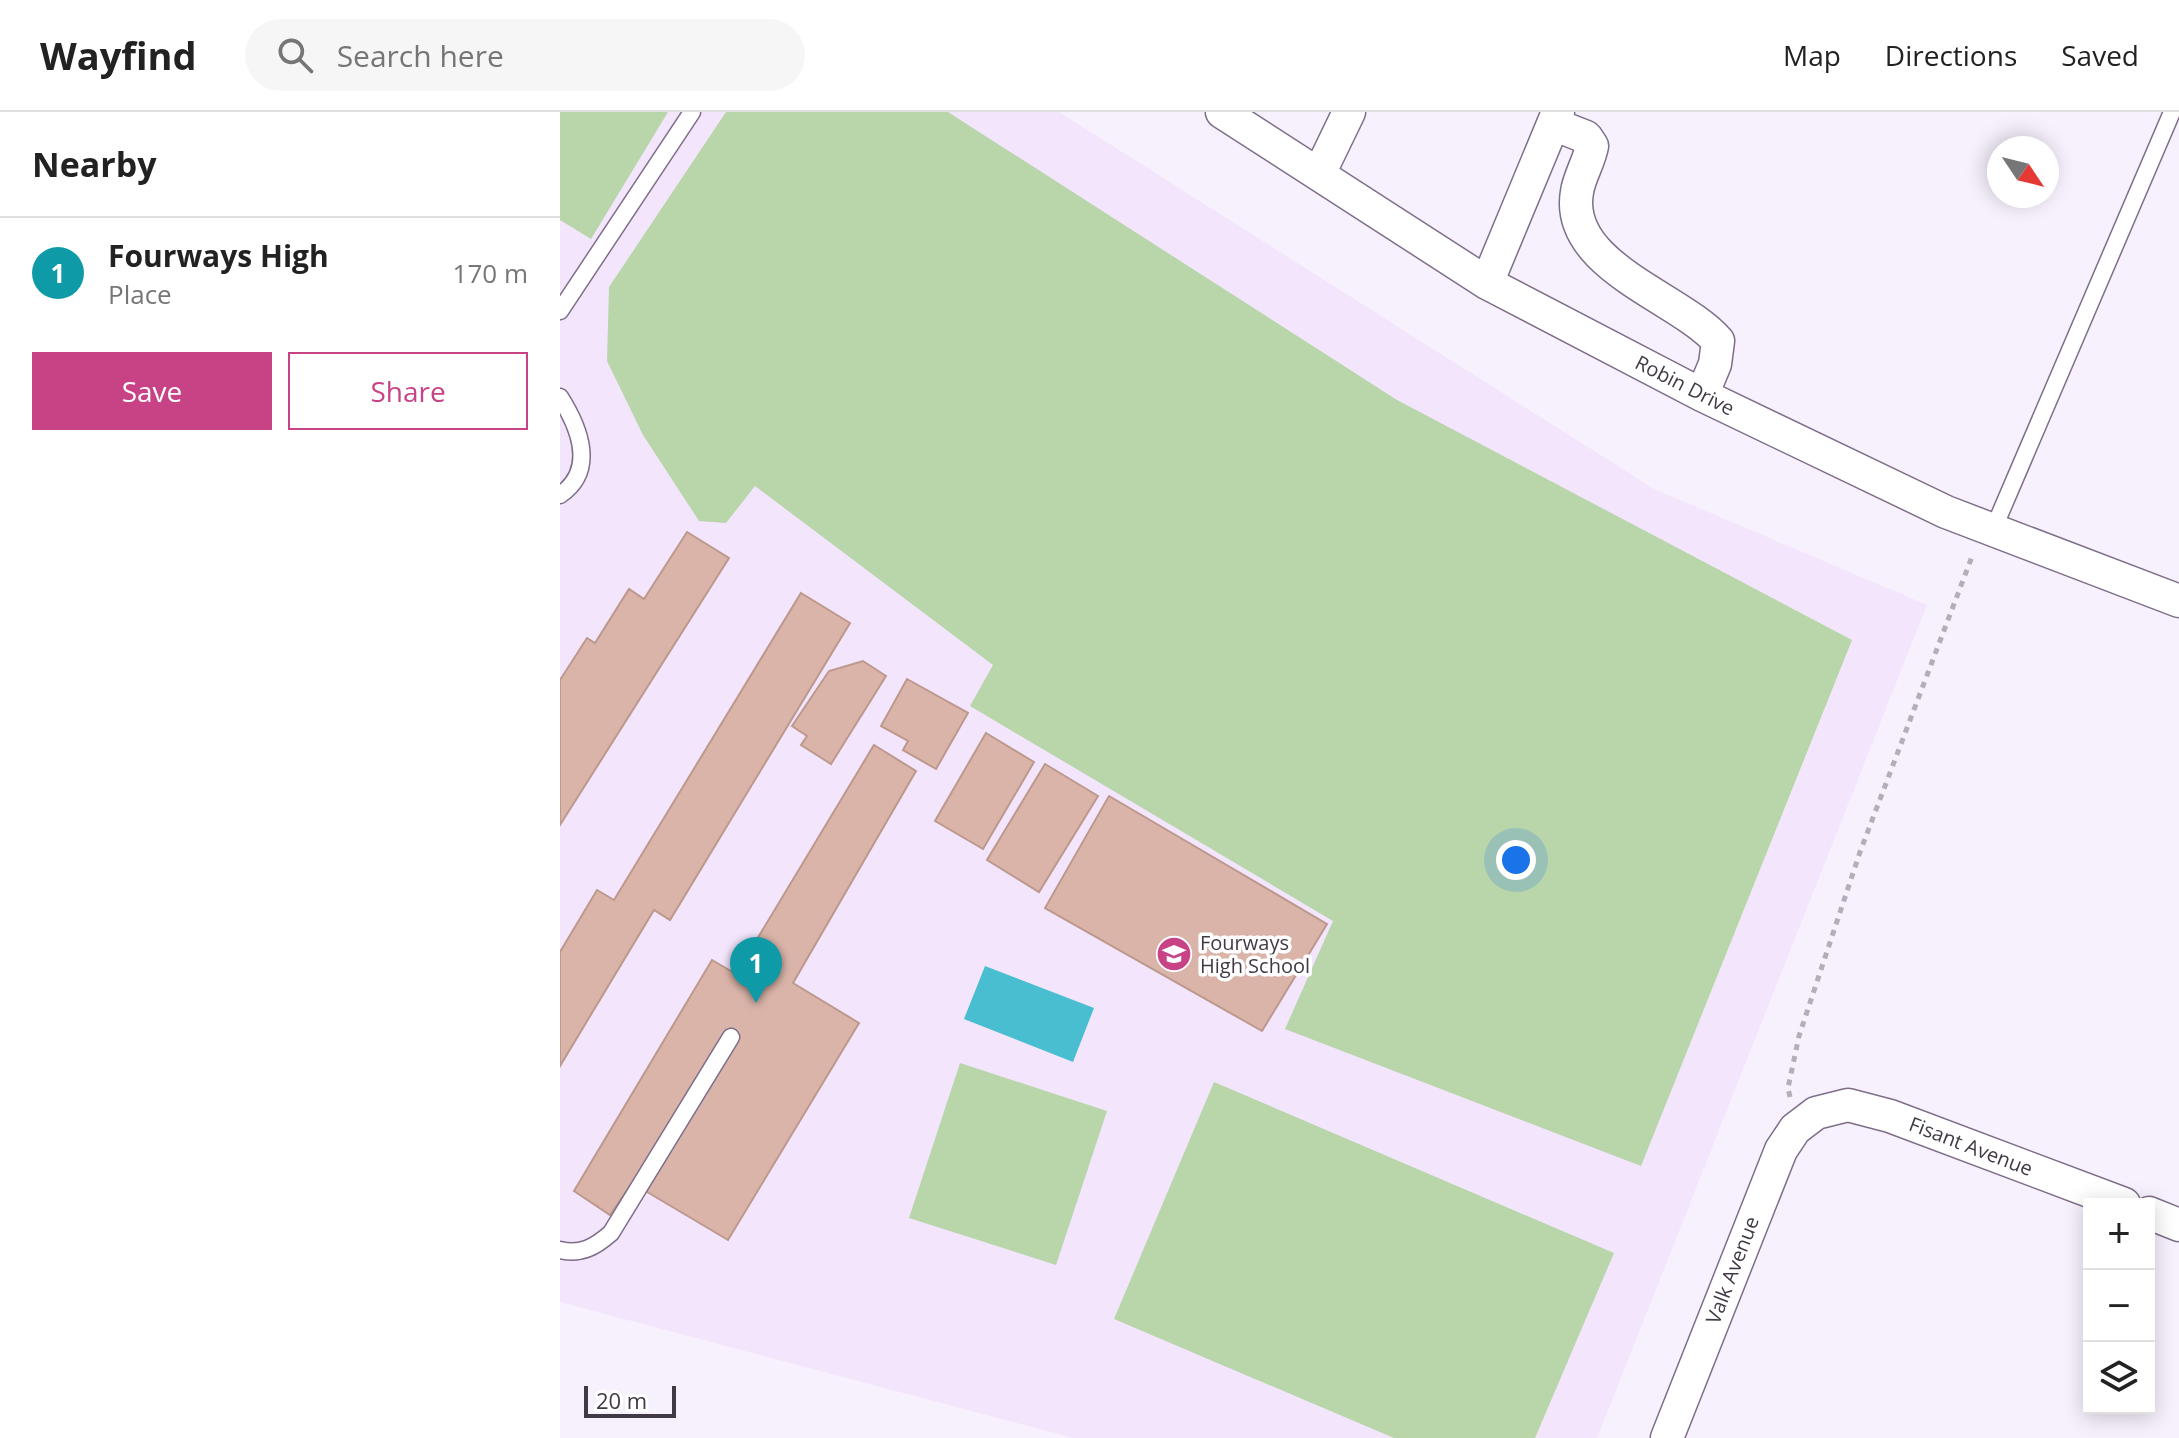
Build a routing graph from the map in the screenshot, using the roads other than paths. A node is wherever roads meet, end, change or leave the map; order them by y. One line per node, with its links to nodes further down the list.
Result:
1 (692, 112): 8 (lane)
2 (1222, 112): 6 (street, Robin Drive)
3 (1349, 112): 6 (street)
4 (2172, 112): 12 (lane)
5 (1555, 118): 7 (street); 9 (street)
6 (1320, 172): 7 (street, Robin Drive)
7 (1487, 283): 9 (street, Robin Drive)
8 (560, 311)
9 (1702, 395): 12 (street, Robin Drive)
10 (560, 397): 11 (lane)
11 (560, 495)
12 (1989, 528): 13 (street, Robin Drive)
13 (2179, 601)
14 (731, 1037): 19 (lane)
15 (1805, 1121): 16 (street, Fisant Avenue); 20 (street, Valk Avenue)
16 (2108, 1198)
17 (2155, 1215): 18 (street)
18 (2179, 1225)
19 (560, 1250)
20 (1667, 1438)

